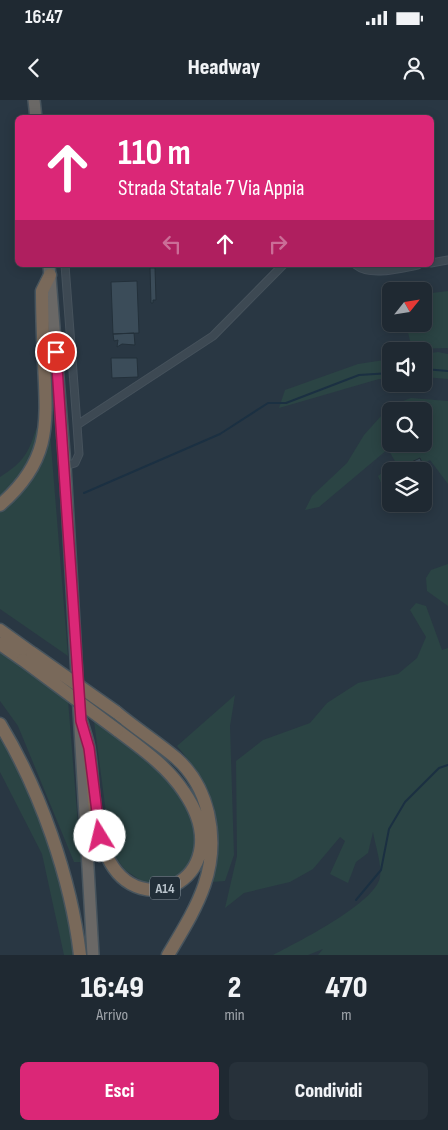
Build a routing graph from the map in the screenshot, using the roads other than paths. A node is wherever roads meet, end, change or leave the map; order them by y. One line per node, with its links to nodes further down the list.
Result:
1 (35, 101): 2 (highway); 3 (highway)
2 (36, 115)
3 (41, 115)
4 (448, 260): 5 (street)
5 (434, 262)
6 (65, 267): 11 (street)
7 (281, 267): 11 (street)
8 (361, 267): 9 (street)
9 (404, 267)
10 (50, 270): 12 (highway); 13 (highway)
11 (77, 426): 12 (street)
12 (65, 466): 17 (highway)
13 (0, 505)
14 (0, 630): 16 (highway, A14)
15 (0, 644): 16 (highway, A14)
16 (28, 657): 17 (highway, A14, bridge); 21 (highway, A14, bridge)
17 (81, 721): 20 (highway)
18 (0, 724): 19 (highway)
19 (80, 955)
20 (94, 955)
21 (168, 955)

